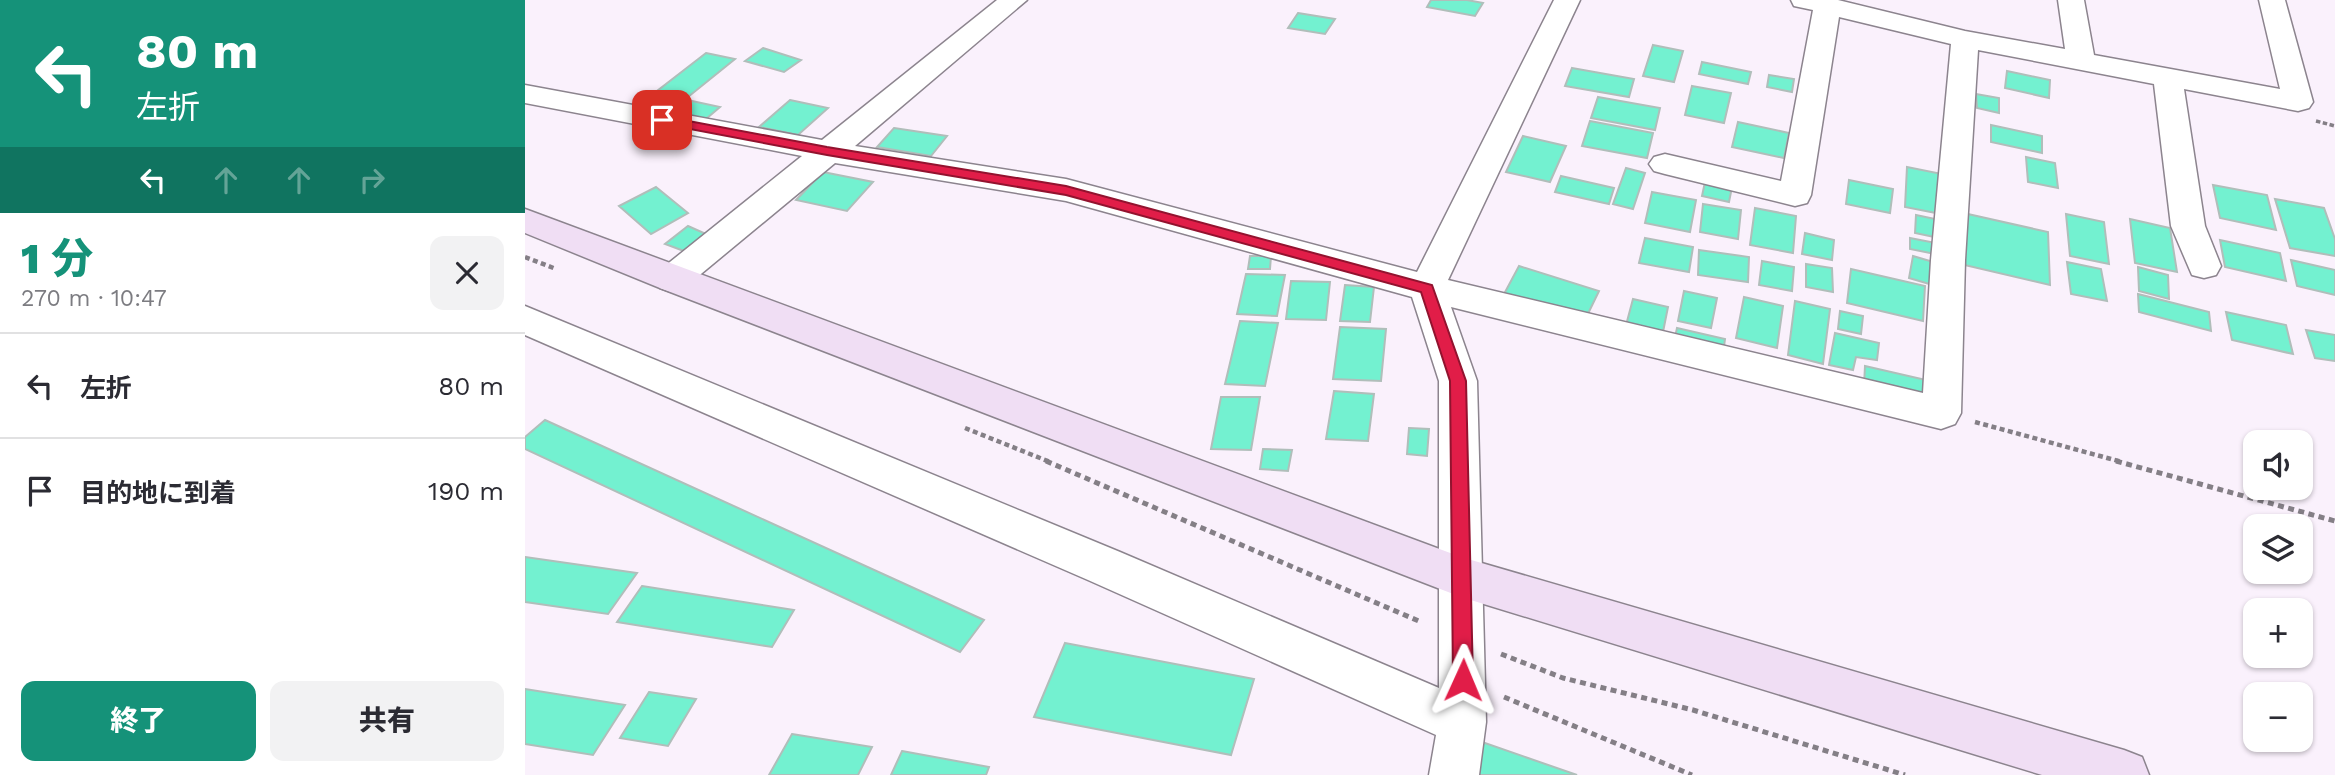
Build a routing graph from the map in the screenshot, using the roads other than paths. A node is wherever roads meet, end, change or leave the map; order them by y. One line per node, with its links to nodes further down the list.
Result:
1 (1014, 0): 10 (street)
2 (1567, 0): 15 (street)
3 (2071, 0): 7 (street)
4 (2272, 0): 8 (street)
5 (1815, 3): 6 (street); 11 (street)
6 (1965, 39): 7 (street); 15 (street)
7 (2081, 61): 8 (street)
8 (2168, 77): 13 (street)
9 (525, 94): 10 (street)
10 (827, 151): 14 (street); 15 (street)
11 (1665, 164)
12 (525, 220): 14 (street)
13 (2204, 266)
14 (672, 279): 17 (street)
15 (1427, 288): 17 (street)
16 (525, 320): 18 (street)
17 (1461, 577): 18 (street); 20 (street)
18 (1462, 722): 19 (street)
19 (1454, 775)
20 (2124, 775)

